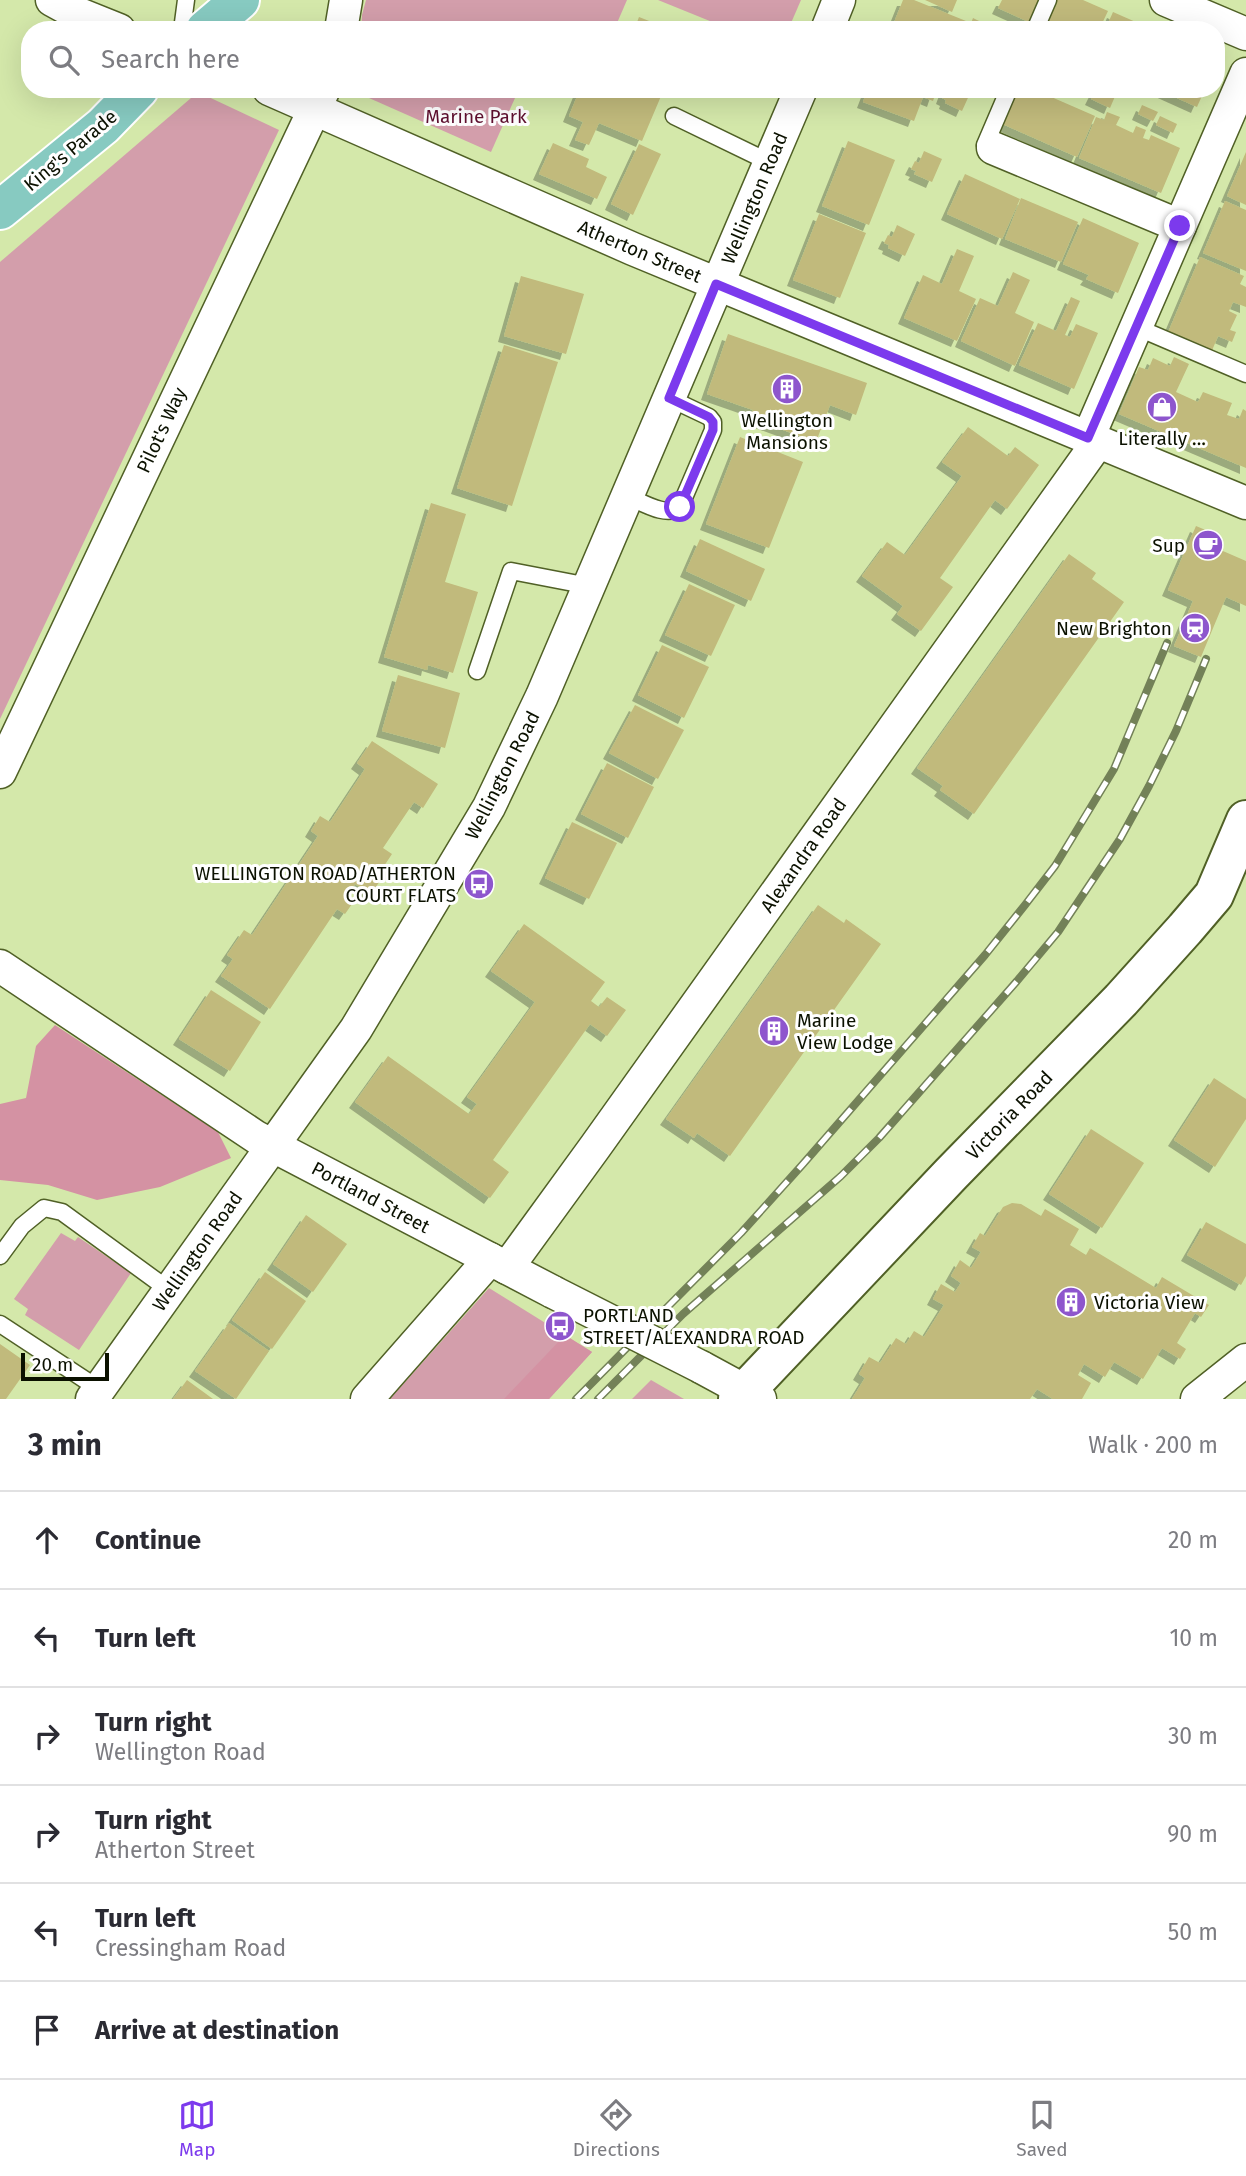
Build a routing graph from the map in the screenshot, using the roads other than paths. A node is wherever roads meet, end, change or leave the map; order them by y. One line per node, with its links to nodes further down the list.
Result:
1 (52, 0): 8 (street)
2 (186, 0): 9 (lane)
3 (240, 0): 10 (main road)
4 (346, 0): 11 (street)
5 (839, 0): 12 (street)
6 (1048, 0): 13 (lane)
7 (1166, 0): 14 (street)
8 (96, 21)
9 (182, 21)
10 (216, 21)
11 (342, 21)
12 (831, 21)
13 (1039, 21)
14 (1215, 21)
15 (1225, 25): 16 (street)
16 (1246, 34)
17 (1246, 74): 26 (street, Alexandra Road)
18 (130, 98): 25 (main road, King's Parade)
19 (797, 98): 24 (street, Wellington Road)
20 (1006, 98): 23 (lane)
21 (320, 100): 27 (street, Atherton Street); 36 (street, Pilot's Way)
22 (674, 116): 24 (lane)
23 (993, 148): 26 (street)
24 (769, 162): 27 (street, Wellington Road)
25 (0, 210)
26 (1180, 226): 28 (street, Alexandra Road)
27 (716, 284): 30 (street, Wellington Road); 31 (street, Atherton Street)
28 (1136, 327): 29 (lane); 31 (street, Alexandra Road)
29 (1246, 374)
30 (669, 398): 32 (street, Wellington Road); 32 (lane)
31 (1093, 440): 33 (street, Atherton Street); 41 (street, Alexandra Road)
32 (627, 496): 34 (street, Wellington Road)
33 (1246, 503)
34 (589, 586): 35 (lane); 39 (street, Wellington Road)
35 (477, 671)
36 (0, 772)
37 (1246, 820): 46 (street, Victoria Road)
38 (0, 966): 39 (street, Portland Street)
39 (264, 1141): 41 (street, Portland Street); 42 (street, Wellington Road)
40 (0, 1256): 42 (lane)
41 (498, 1264): 46 (street, Portland Street, bridge); 47 (street, Alexandra Road)
42 (169, 1290): 45 (street, Wellington Road)
43 (0, 1324): 45 (lane)
44 (1244, 1363): 48 (street)
45 (96, 1394)
46 (748, 1396)
47 (367, 1399)
48 (1197, 1399)

